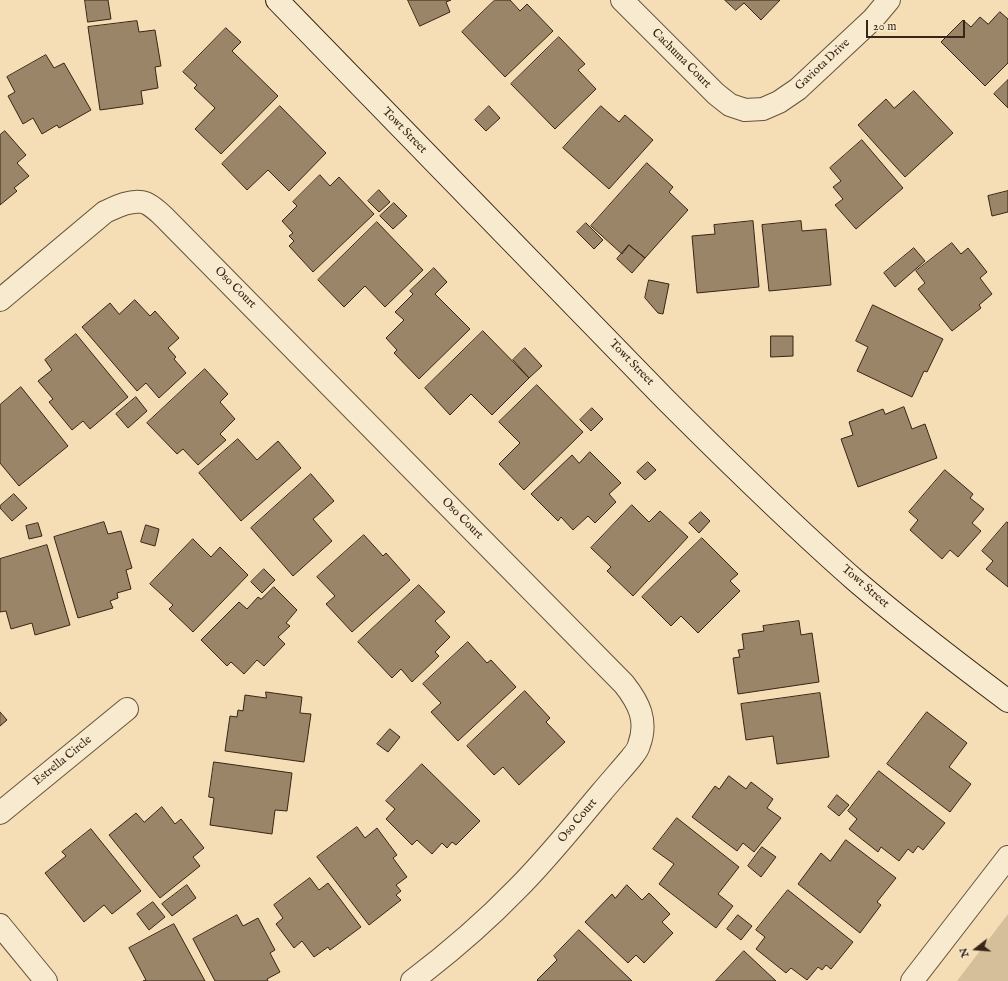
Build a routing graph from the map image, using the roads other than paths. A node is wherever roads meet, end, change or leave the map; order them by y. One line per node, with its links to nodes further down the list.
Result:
1 (276, 0): 6 (street, Towt Street)
2 (622, 0): 4 (street, Cachuma Court)
3 (889, 0): 4 (street, Gaviota Drive)
4 (745, 110)
5 (0, 300): 12 (street, Oso Court)
6 (1008, 701)
7 (127, 709): 8 (street, Estrella Circle)
8 (0, 813)
9 (1008, 857): 13 (street)
10 (0, 925): 11 (street)
11 (46, 981)
12 (412, 981)
13 (912, 981)

